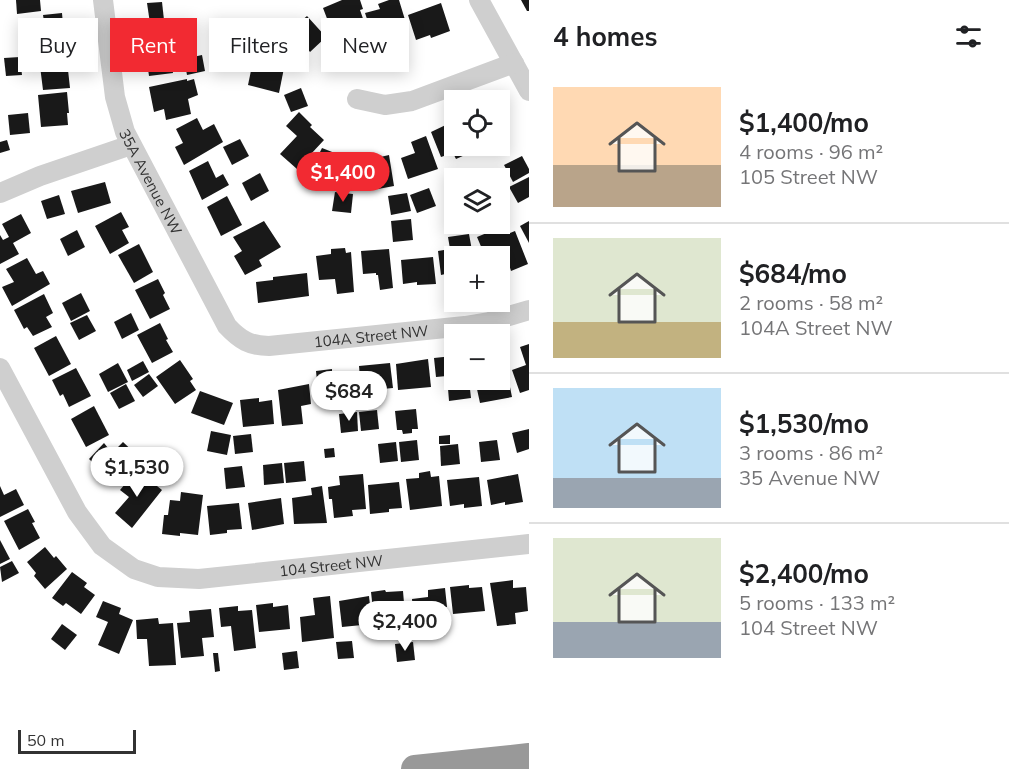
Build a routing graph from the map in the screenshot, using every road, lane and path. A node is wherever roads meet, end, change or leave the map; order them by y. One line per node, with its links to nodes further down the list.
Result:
1 (103, 0): 6 (street, 35A Avenue NW)
2 (479, 0): 3 (street)
3 (514, 63): 4 (street); 5 (street)
4 (529, 91)
5 (357, 99)
6 (131, 145): 7 (street); 9 (street, 35A Avenue NW)
7 (0, 193)
8 (529, 310): 9 (street, 104A Street NW)
9 (247, 343)
10 (0, 368): 11 (street, 104 Street NW)
11 (529, 544)
12 (529, 757): 13 (highway)
13 (420, 769)

